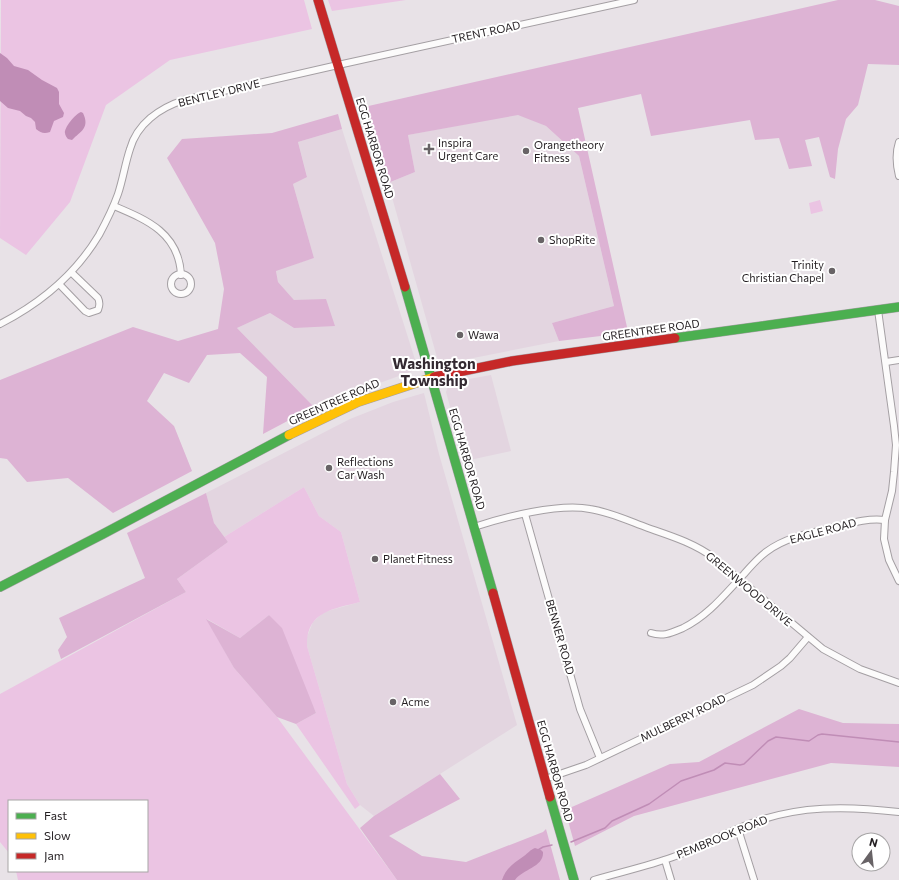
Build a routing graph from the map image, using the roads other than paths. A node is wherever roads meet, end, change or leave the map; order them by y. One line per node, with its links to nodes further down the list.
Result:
1 (318, 0): 3 (street, EGG HARBOR ROAD)
2 (634, 0): 3 (street, TRENT ROAD)
3 (338, 65): 6 (street, BENTLEY DRIVE); 15 (street, EGG HARBOR ROAD)
4 (899, 142): 5 (street)
5 (899, 176)
6 (114, 206): 7 (street, BENTLEY DRIVE); 8 (street)
7 (72, 272): 9 (street, BENTLEY DRIVE); 9 (street)
8 (181, 275)
9 (60, 285): 12 (street, BENTLEY DRIVE)
10 (899, 307): 11 (street, GREENTREE ROAD)
11 (878, 310): 14 (street); 15 (street, GREENTREE ROAD)
12 (0, 324)
13 (899, 360): 14 (street)
14 (886, 362): 16 (street)
15 (431, 377): 19 (street, EGG HARBOR ROAD); 22 (street, GREENTREE ROAD)
16 (897, 463): 18 (street)
17 (525, 514): 19 (street, GREENWOOD DRIVE); 20 (street, GREENWOOD DRIVE); 26 (street, BENNER ROAD)
18 (885, 520): 20 (street, EAGLE ROAD); 21 (street)
19 (474, 527): 27 (street, EGG HARBOR ROAD)
20 (739, 579): 23 (street, EAGLE ROAD); 24 (street, GREENWOOD DRIVE)
21 (899, 581)
22 (0, 587)
23 (651, 633)
24 (808, 637): 25 (street, GREENWOOD DRIVE); 26 (street, MULBERRY ROAD)
25 (899, 682)
26 (600, 758): 27 (street, MULBERRY ROAD)
27 (545, 779): 31 (street, EGG HARBOR ROAD)
28 (899, 812): 29 (street, PEMBROOK ROAD)
29 (738, 829): 30 (street, PEMBROOK ROAD); 34 (street)
30 (665, 860): 32 (street, PEMBROOK ROAD); 33 (street)
31 (574, 880)
32 (594, 880)
33 (671, 880)
34 (754, 880)

